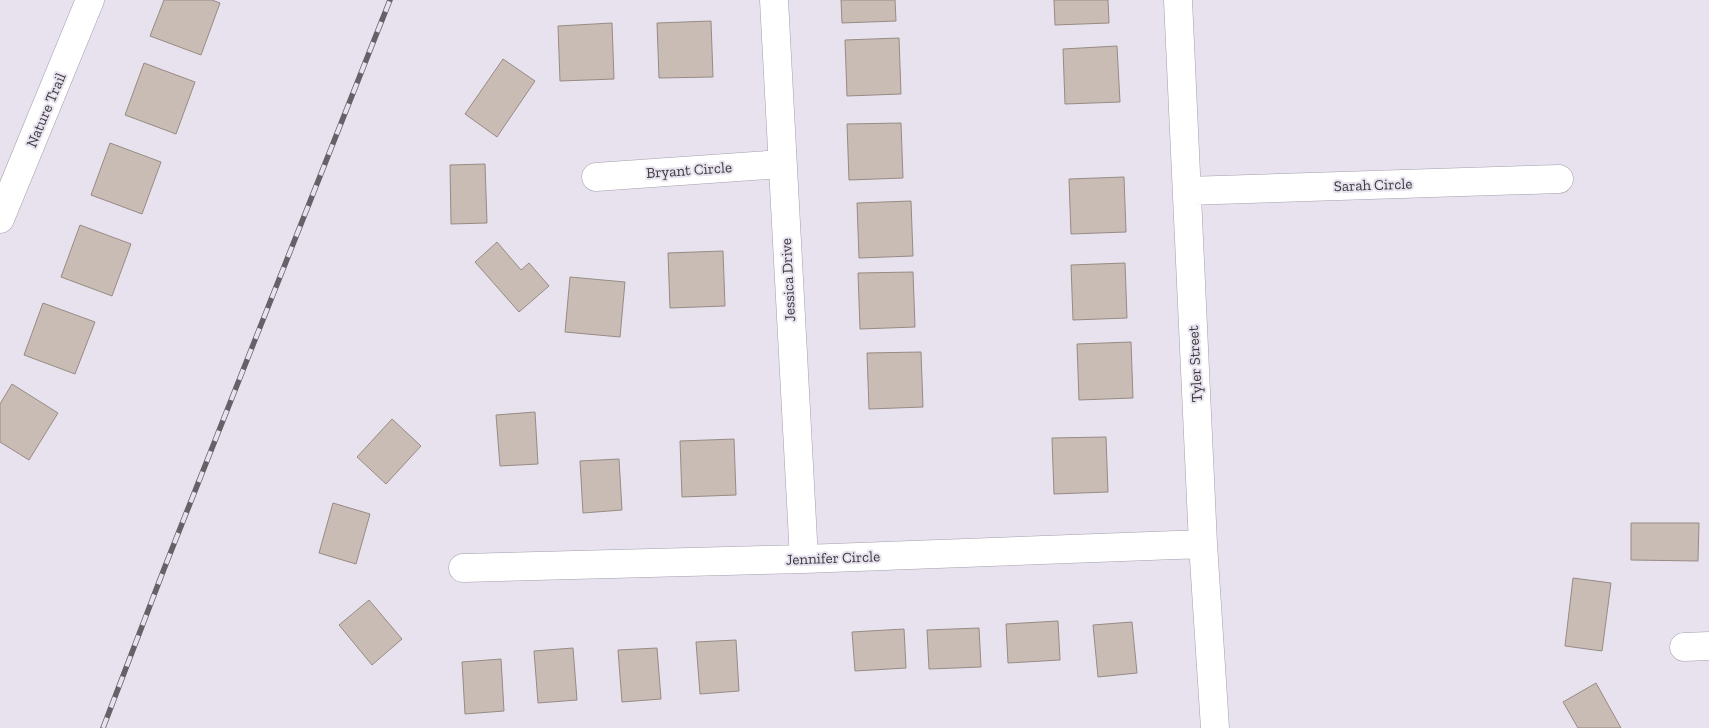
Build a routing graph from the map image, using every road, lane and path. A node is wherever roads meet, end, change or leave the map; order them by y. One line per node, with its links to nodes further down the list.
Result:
1 (90, 0): 8 (street, Nature Trail)
2 (774, 0): 4 (street, Jessica Drive)
3 (1178, 0): 7 (street, Tyler Street)
4 (782, 164): 5 (street, Bryant Circle); 10 (street, Jessica Drive)
5 (596, 177)
6 (1559, 179): 7 (street, Sarah Circle)
7 (1186, 191): 9 (street, Tyler Street)
8 (0, 219)
9 (1203, 544): 10 (street, Jennifer Circle); 12 (street, Tyler Street)
10 (804, 559): 11 (street, Jennifer Circle)
11 (463, 568)
12 (1215, 728)

